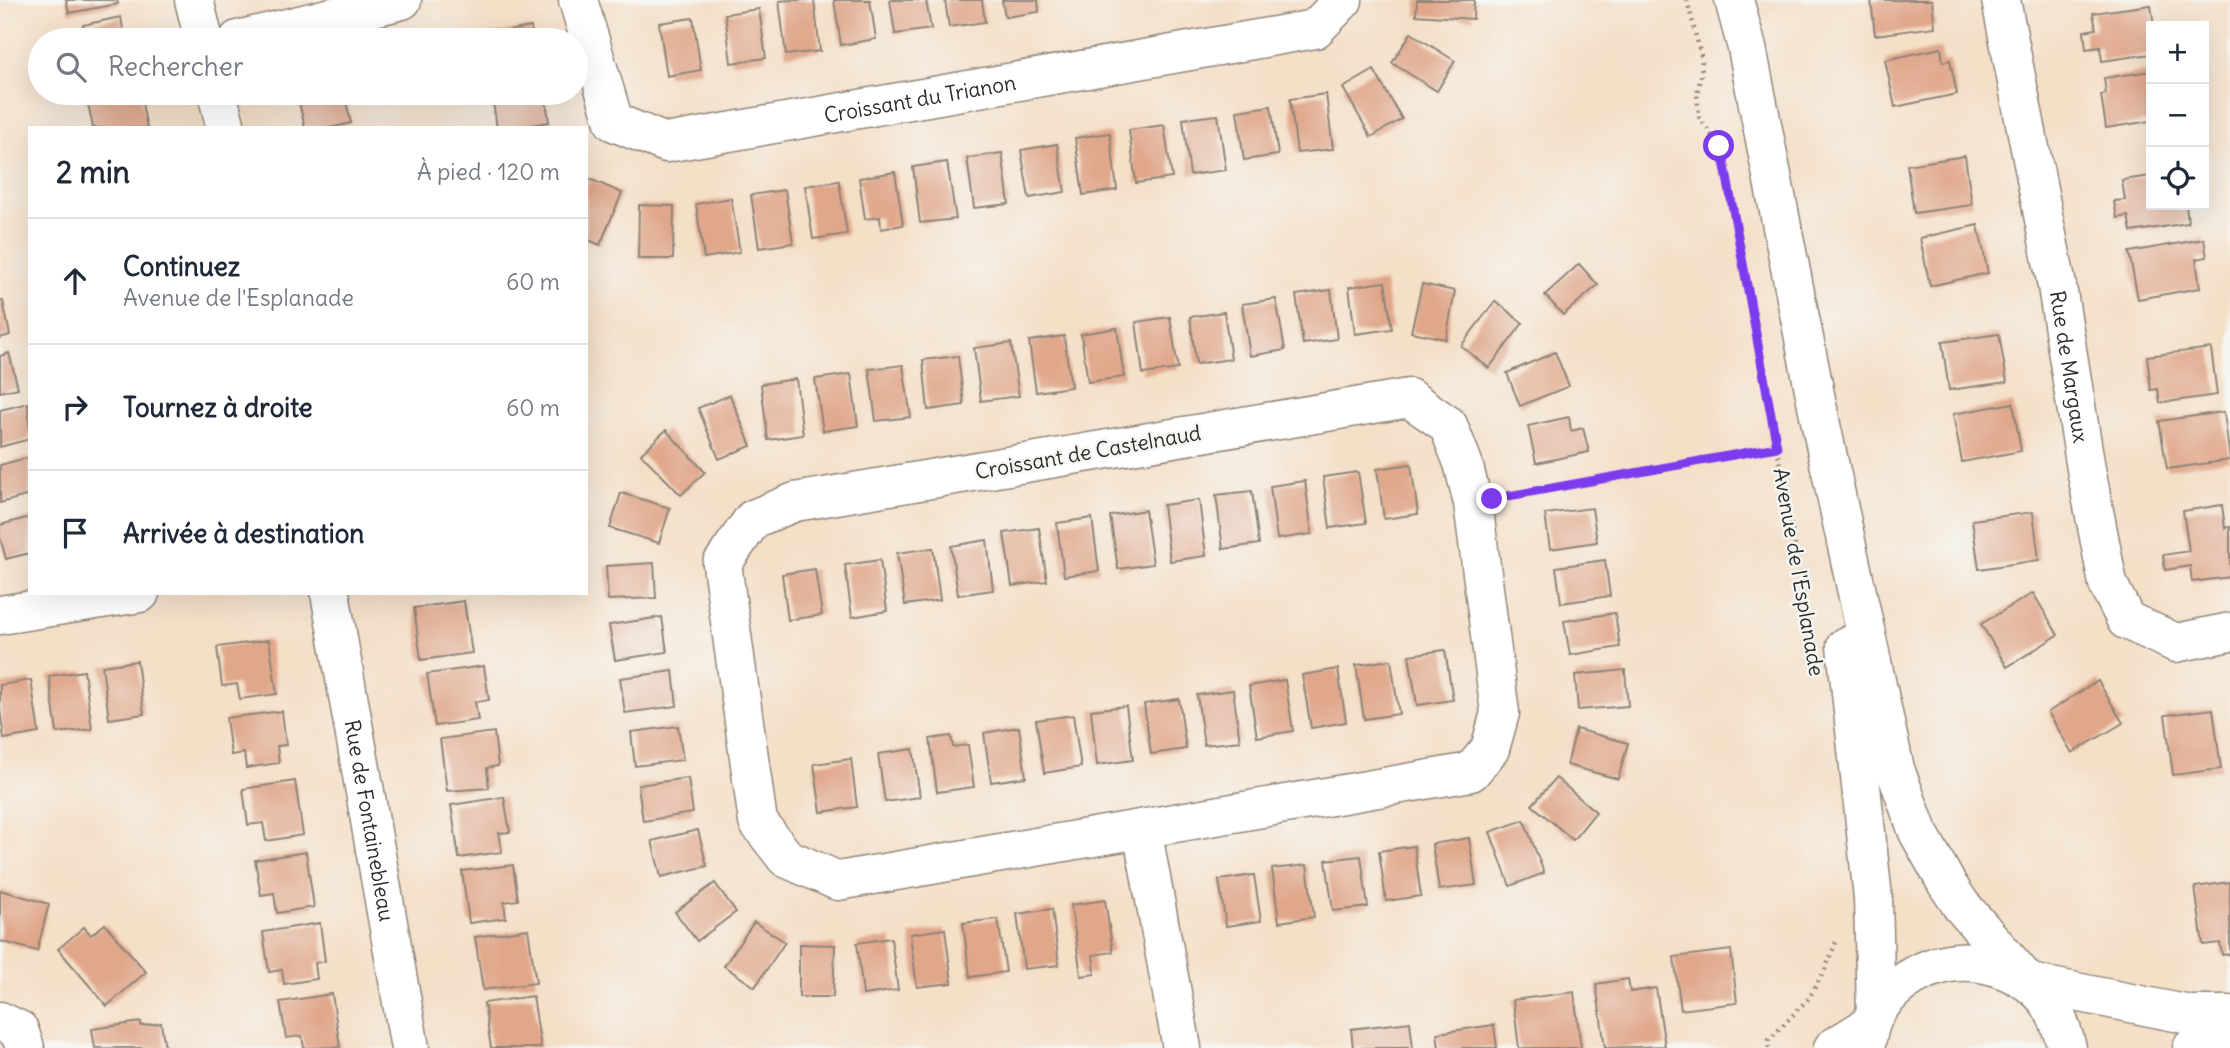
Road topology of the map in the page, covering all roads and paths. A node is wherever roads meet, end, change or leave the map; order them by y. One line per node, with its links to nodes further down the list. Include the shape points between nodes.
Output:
1 (194, 0): 8 (street)
2 (402, 0): 9 (street)
3 (578, 0): 10 (street, Croissant du Trianon)
4 (1343, 0): 11 (street, Croissant du Trianon, via 1315,29 666,143 614,122)
5 (1688, 0): 15 (path, Avenue de l'Esplanade, via 1702,60 1699,117 1724,161)
6 (1734, 0): 14 (street, Avenue de l'Esplanade, via 1748,48)
7 (2001, 0): 20 (street, Rue de Margaux, via 2057,286 2108,584 2126,620 2176,643)
8 (201, 28)
9 (287, 28)
10 (586, 28)
11 (588, 34)
12 (220, 105): 13 (street)
13 (225, 126)
14 (1821, 425): 24 (street, Avenue de l'Esplanade, via 1895,769 1913,819 1961,905); 27 (street, Avenue de l'Esplanade, via 1873,898)
15 (1777, 447): 16 (path); 21 (path, Avenue de l'Esplanade)
16 (1506, 497)
17 (128, 595): 19 (street)
18 (330, 595): 30 (street, Rue de Fontainebleau)
19 (0, 615)
20 (2230, 632)
21 (1812, 639)
22 (1142, 829): 22 (street, Croissant de Castelnaud, via 838,881 786,858 758,822 722,564 753,519 795,502 1409,398 1448,425 1473,503 1500,713 1490,749 1471,772); 31 (street)
23 (1837, 939): 32 (path, via 1808,998 1769,1040)
24 (2027, 980): 25 (street, via 2190,1015); 27 (street, via 1984,961 1942,962 1904,981); 34 (street, Avenue de l'Esplanade, via 2048,1002)
25 (2230, 1015)
26 (0, 1021): 29 (street, via 19,1030)
27 (1870, 1029): 33 (street)
28 (2230, 1035): 35 (street)
29 (25, 1048)
30 (410, 1048)
31 (1182, 1048)
32 (1769, 1048)
33 (1833, 1048)
34 (2067, 1048)
35 (2192, 1048)

